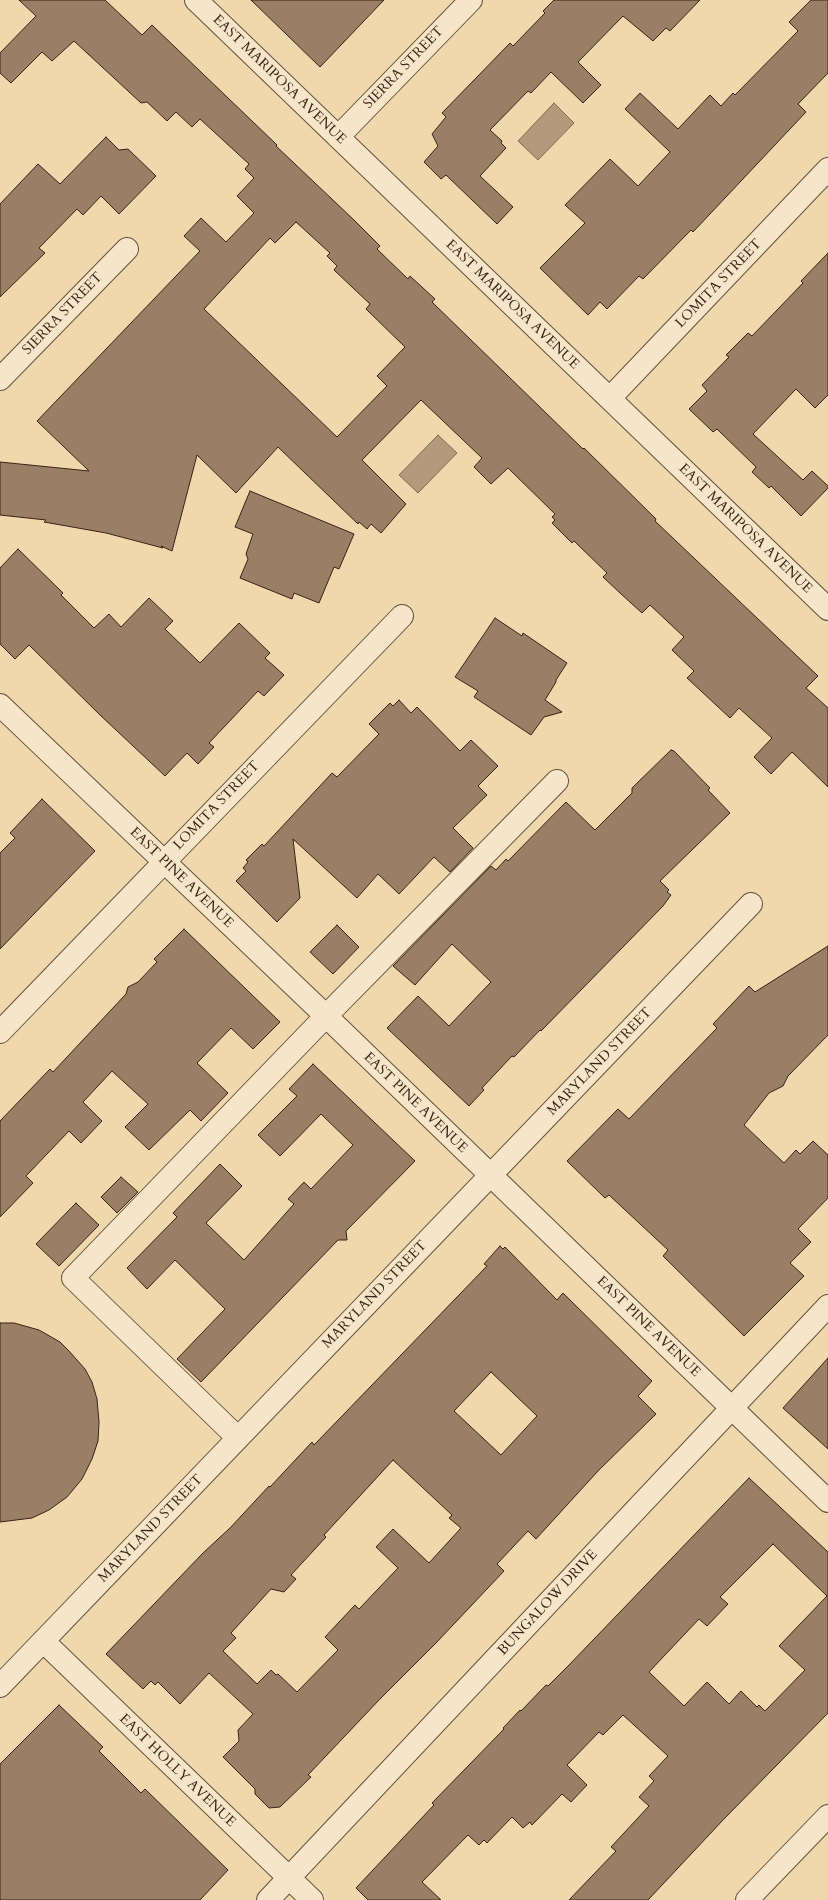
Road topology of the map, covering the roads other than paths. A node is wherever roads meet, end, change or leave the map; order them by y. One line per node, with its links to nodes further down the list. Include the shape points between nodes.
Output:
1 (196, 0): 3 (street, EAST MARIPOSA AVENUE)
2 (471, 0): 3 (street, SIERRA STREET)
3 (338, 137): 7 (street, EAST MARIPOSA AVENUE)
4 (828, 169): 7 (street, LOMITA STREET)
5 (127, 249): 6 (street, SIERRA STREET)
6 (0, 379)
7 (610, 398): 8 (street, EAST MARIPOSA AVENUE)
8 (828, 609)
9 (402, 616): 12 (street, LOMITA STREET)
10 (0, 705): 12 (street, EAST PINE AVENUE)
11 (557, 781): 14 (street)
12 (163, 862): 14 (street, EAST PINE AVENUE); 15 (street, LOMITA STREET)
13 (751, 904): 16 (street, MARYLAND STREET)
14 (326, 1016): 16 (street, EAST PINE AVENUE); 19 (street, via 73,1278)
15 (0, 1032)
16 (490, 1176): 18 (street, EAST PINE AVENUE); 19 (street, MARYLAND STREET)
17 (828, 1306): 18 (street, BUNGALOW DRIVE)
18 (732, 1408): 20 (street, EAST PINE AVENUE); 24 (street, BUNGALOW DRIVE)
19 (238, 1438): 21 (street, MARYLAND STREET)
20 (828, 1501)
21 (43, 1641): 22 (street, MARYLAND STREET); 24 (street, EAST HOLLY AVENUE)
22 (0, 1686)
23 (828, 1816): 27 (street)
24 (288, 1878): 25 (street, BUNGALOW DRIVE); 26 (street, EAST HOLLY AVENUE)
25 (268, 1900)
26 (312, 1900)
27 (747, 1900)

